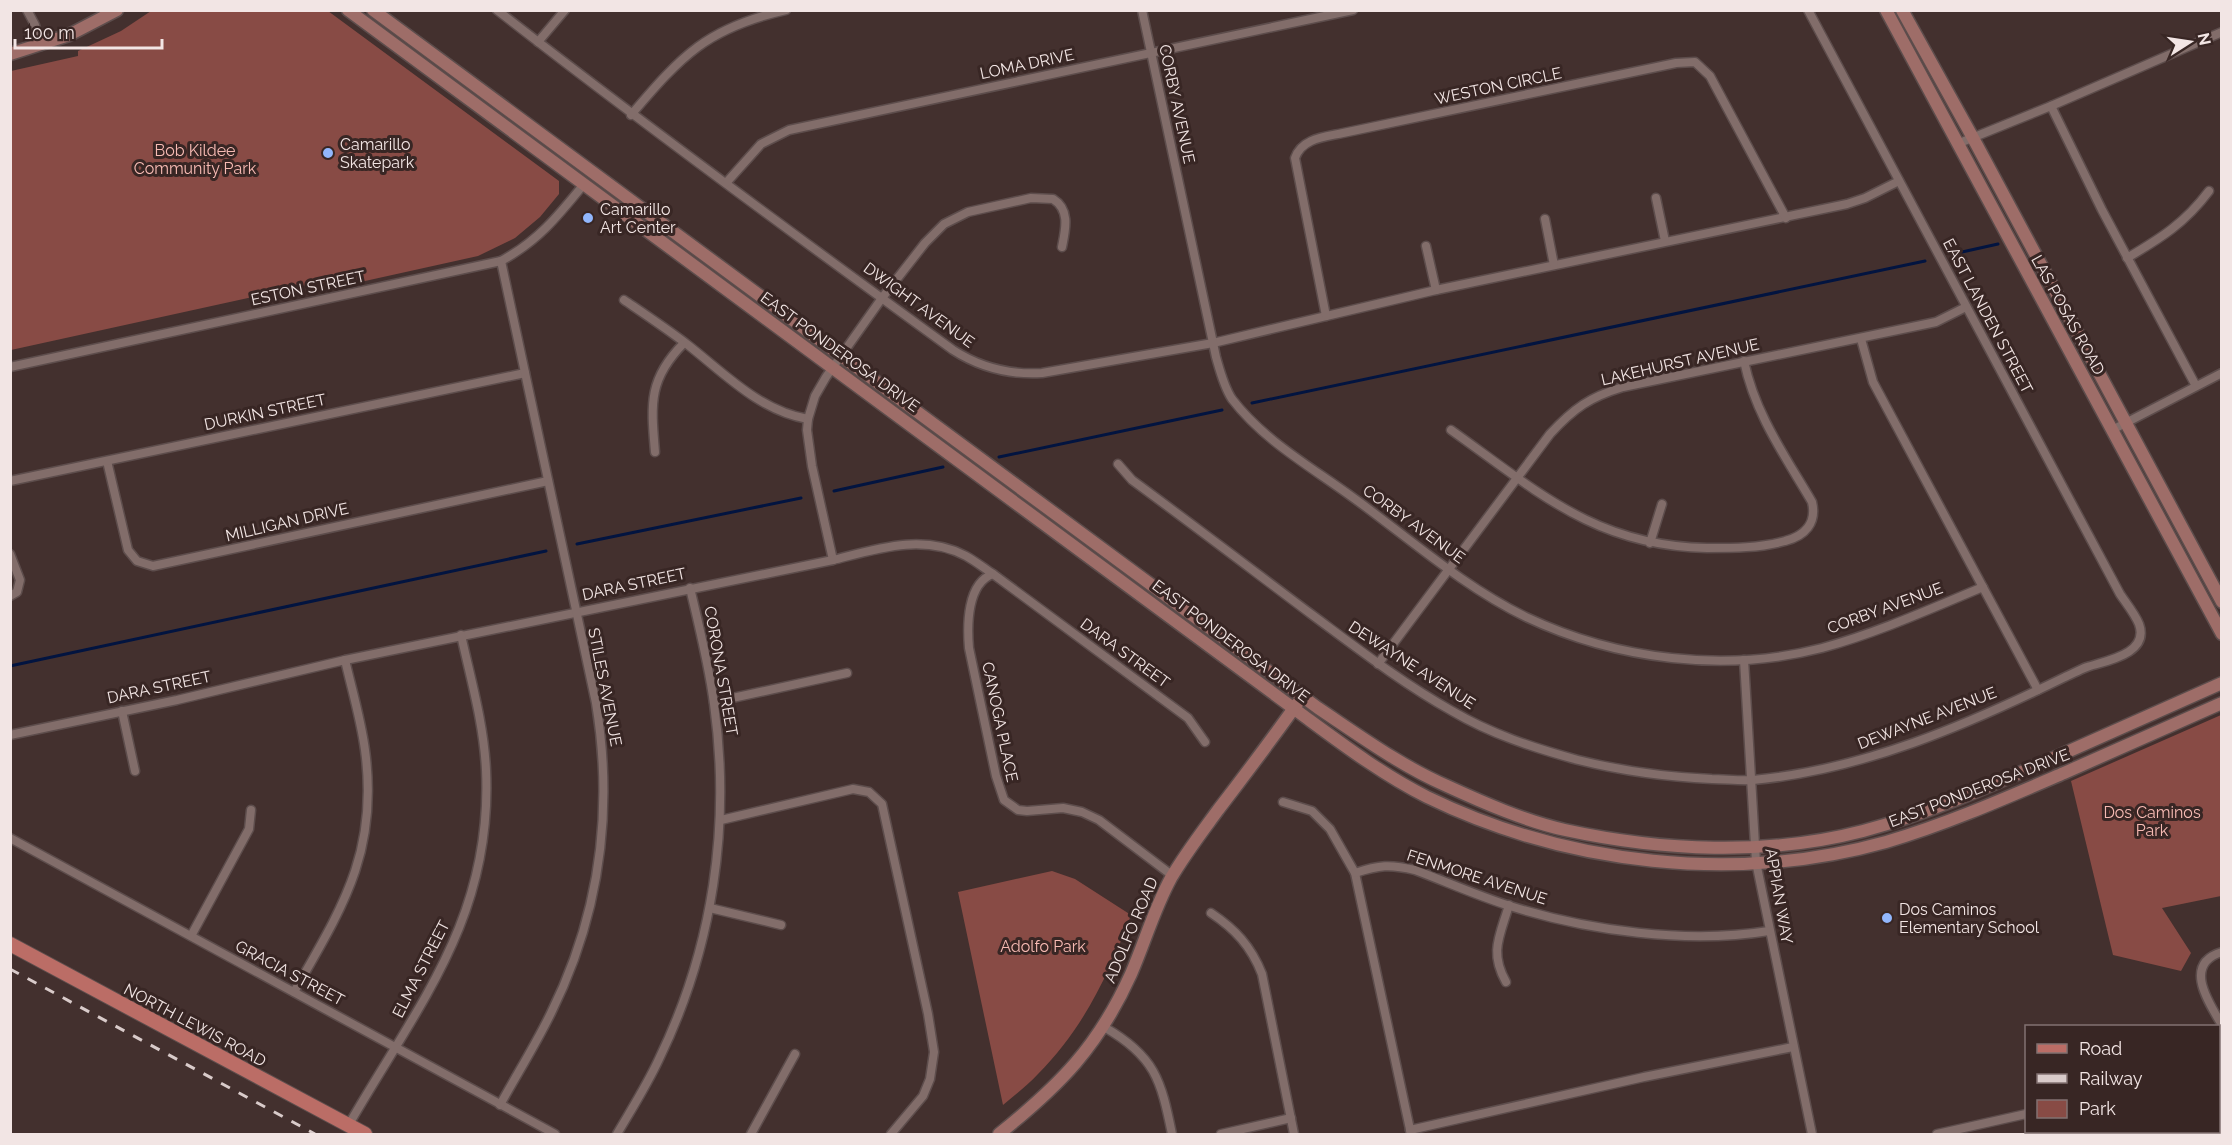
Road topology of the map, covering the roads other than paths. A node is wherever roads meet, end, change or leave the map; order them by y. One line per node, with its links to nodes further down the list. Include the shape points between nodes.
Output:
1 (27, 10): 16 (street)
2 (117, 10): 13 (main road)
3 (348, 10): 26 (main road, EAST PONDEROSA DRIVE)
4 (373, 10): 23 (main road, EAST PONDEROSA DRIVE)
5 (497, 10): 15 (street, DWIGHT AVENUE)
6 (565, 10): 15 (street)
7 (786, 10): 20 (street, via 747,20 704,41 659,82)
8 (1142, 10): 17 (street, CORBY AVENUE)
9 (1353, 10): 17 (street, LOMA DRIVE)
10 (1808, 10): 24 (street, EAST LANDEN STREET)
11 (1886, 10): 22 (main road, LAS POSAS ROAD)
12 (1904, 11): 21 (main road, LAS POSAS ROAD)
13 (99, 15): 16 (main road, via 69,35)
14 (2222, 32): 19 (street)
15 (538, 42): 20 (street, DWIGHT AVENUE)
16 (41, 46): 18 (main road)
17 (1151, 53): 25 (street, LOMA DRIVE, via 789,130 761,144); 44 (street, CORBY AVENUE)
18 (10, 54)
19 (2051, 106): 21 (street); 34 (street)
20 (632, 115): 25 (street, DWIGHT AVENUE)
21 (1973, 138): 22 (street); 53 (main road, LAS POSAS ROAD)
22 (1957, 144): 55 (main road, LAS POSAS ROAD)
23 (593, 172): 26 (main road); 45 (main road, EAST PONDEROSA DRIVE)
24 (1899, 181): 29 (street, DWIGHT AVENUE, via 1856,201); 40 (street, EAST LANDEN STREET)
25 (726, 183): 38 (street, DWIGHT AVENUE)
26 (584, 184): 35 (street, ESTON STREET, via 536,239); 48 (main road, EAST PONDEROSA DRIVE)
27 (2209, 191): 34 (street, via 2171,231)
28 (1656, 198): 31 (street)
29 (1786, 218): 31 (street, DWIGHT AVENUE); 41 (street, WESTON CIRCLE, via 1710,76 1695,62 1343,133 1305,144 1295,158)
30 (1545, 219): 36 (street)
31 (1665, 241): 36 (street, DWIGHT AVENUE)
32 (1426, 246): 37 (street)
33 (1062, 247): 38 (street, via 1065,218 1061,206 1053,199 1031,198 968,212 937,230)
34 (2127, 258): 51 (street)
35 (501, 261): 47 (street, ESTON STREET); 49 (street, STILES AVENUE)
36 (1554, 265): 37 (street, DWIGHT AVENUE)
37 (1436, 290): 41 (street, DWIGHT AVENUE)
38 (882, 298): 44 (street, DWIGHT AVENUE, via 968,359 984,367 1015,373 1042,373); 45 (street)
39 (624, 300): 43 (street)
40 (1966, 307): 42 (street, LAKEHURST AVENUE, via 1936,322); 75 (street, EAST LANDEN STREET, via 2139,624)
41 (1326, 316): 44 (street, DWIGHT AVENUE)
42 (1861, 339): 46 (street, LAKEHURST AVENUE); 68 (street, via 1873,382)
43 (684, 343): 52 (street, via 758,400); 56 (street, via 670,357 657,384 652,412)
44 (1213, 343): 66 (street, CORBY AVENUE, via 1231,398 1260,428)
45 (841, 355): 48 (street); 82 (main road, EAST PONDEROSA DRIVE)
46 (1744, 361): 59 (street, LAKEHURST AVENUE, via 1623,387 1589,399 1565,418); 63 (street, via 1757,406 1812,502 1809,526 1789,540 1745,547 1696,548)
47 (10, 367)
48 (832, 367): 52 (street, via 815,396); 85 (main road, EAST PONDEROSA DRIVE)
49 (525, 372): 57 (street, DURKIN STREET); 61 (street, STILES AVENUE)
50 (2222, 373): 51 (street)
51 (2196, 386): 53 (street)
52 (808, 419): 65 (street, via 812,466)
53 (2126, 423): 55 (street); 71 (main road, LAS POSAS ROAD)
54 (1451, 430): 59 (street)
55 (2112, 430): 73 (main road, LAS POSAS ROAD)
56 (655, 452)
57 (108, 460): 60 (street, DURKIN STREET); 61 (street, MILLIGAN DRIVE, via 128,550 137,561 153,566)
58 (1118, 464): 78 (street, DEWAYNE AVENUE, via 1132,480)
59 (1517, 477): 63 (street, via 1578,518); 66 (street, LAKEHURST AVENUE)
60 (10, 481)
61 (548, 481): 72 (street, STILES AVENUE)
62 (1662, 504): 63 (street)
63 (1650, 543)
64 (10, 554): 70 (street, via 20,580)
65 (833, 560): 67 (street, DARA STREET, via 914,544 951,549); 69 (street, DARA STREET)
66 (1450, 569): 77 (street, CORBY AVENUE, via 1526,616 1589,641 1689,660); 78 (street, LAKEHURST AVENUE)
67 (993, 573): 88 (street, DARA STREET, via 1188,718); 98 (street, CANOGA PLACE, via 982,581 973,599 968,632 1004,800 1018,810 1063,808 1100,820)
68 (1983, 587): 77 (street, CORBY AVENUE, via 1858,637 1794,654); 81 (street)
69 (690, 588): 72 (street, DARA STREET); 83 (street, CORONA STREET)
70 (14, 594)
71 (2222, 602)
72 (575, 611): 74 (street, DARA STREET); 114 (street, STILES AVENUE, via 602,738 605,806 598,869 567,977)
73 (2222, 634)
74 (461, 635): 76 (street, DARA STREET); 111 (street, ELMA STREET, via 484,748 484,837 474,887 459,932)
75 (2140, 636): 81 (street, DEWAYNE AVENUE, via 2123,655)
76 (345, 660): 86 (street, DARA STREET); 108 (street, via 365,749 364,841 347,894)
77 (1744, 660): 90 (street, APPIAN WAY)
78 (1378, 664): 90 (street, DEWAYNE AVENUE, via 1468,720 1537,748 1631,772)
79 (846, 673): 83 (street)
80 (2222, 683): 95 (main road, EAST PONDEROSA DRIVE, via 1911,817 1837,837)
81 (2038, 690): 90 (street, DEWAYNE AVENUE, via 1877,755 1817,770)
82 (1302, 697): 85 (main road, ADOLFO ROAD); 95 (main road, EAST PONDEROSA DRIVE, via 1421,774 1532,820 1564,830 1640,843)
83 (714, 702): 93 (street, CORONA STREET)
84 (2222, 704): 96 (main road, EAST PONDEROSA DRIVE, via 2005,799 1920,831 1861,848)
85 (1294, 708): 96 (main road, EAST PONDEROSA DRIVE, via 1359,756 1425,796 1513,831 1586,851 1652,861); 98 (main road, ADOLFO ROAD)
86 (122, 711): 87 (street, DARA STREET); 89 (street)
87 (10, 735)
88 (1205, 742)
89 (135, 771)
90 (1751, 780): 95 (street, APPIAN WAY)
91 (1283, 802): 97 (street, via 1312,811 1343,849)
92 (251, 810): 104 (street, via 249,829)
93 (720, 820): 100 (street, CORONA STREET); 123 (street, via 854,789 876,796 885,812 934,1043 927,1088)
94 (10, 838): 104 (street, GRACIA STREET)
95 (1755, 848): 96 (street, APPIAN WAY)
96 (1756, 862): 103 (street, APPIAN WAY)
97 (1355, 873): 99 (street, FENMORE AVENUE, via 1384,865 1401,867); 118 (street)
98 (1173, 876): 110 (main road, ADOLFO ROAD)
99 (1509, 905): 103 (street, FENMORE AVENUE, via 1653,933 1719,936); 107 (street, via 1496,954 1498,969)
100 (710, 908): 102 (street); 121 (street, CORONA STREET, via 681,1009 660,1058)
101 (1211, 913): 116 (street, via 1238,934 1257,963)
102 (781, 925)
103 (1769, 931): 112 (street, APPIAN WAY)
104 (191, 936): 108 (street, GRACIA STREET)
105 (10, 944): 117 (main road, NORTH LEWIS ROAD)
106 (2222, 952): 109 (street, via 2209,958 2200,978)
107 (1506, 982)
108 (294, 992): 111 (street, GRACIA STREET)
109 (2222, 1025)
110 (1104, 1027): 124 (main road, ADOLFO ROAD, via 1063,1079); 125 (street, via 1134,1046 1152,1069 1164,1097)
111 (397, 1047): 114 (street, GRACIA STREET); 117 (street, ELMA STREET)
112 (1793, 1047): 118 (street, via 1644,1077); 128 (street, APPIAN WAY)
113 (795, 1054): 122 (street)
114 (500, 1104): 120 (street, GRACIA STREET)
115 (2025, 1114): 129 (street)
116 (1291, 1119): 126 (street); 127 (street)
117 (348, 1126): 119 (main road, NORTH LEWIS ROAD)
118 (1411, 1132)
119 (365, 1134)
120 (555, 1134)
121 (617, 1134)
122 (751, 1134)
123 (891, 1134)
124 (999, 1134)
125 (1172, 1134)
126 (1221, 1134)
127 (1294, 1134)
128 (1812, 1134)
129 (1937, 1134)

